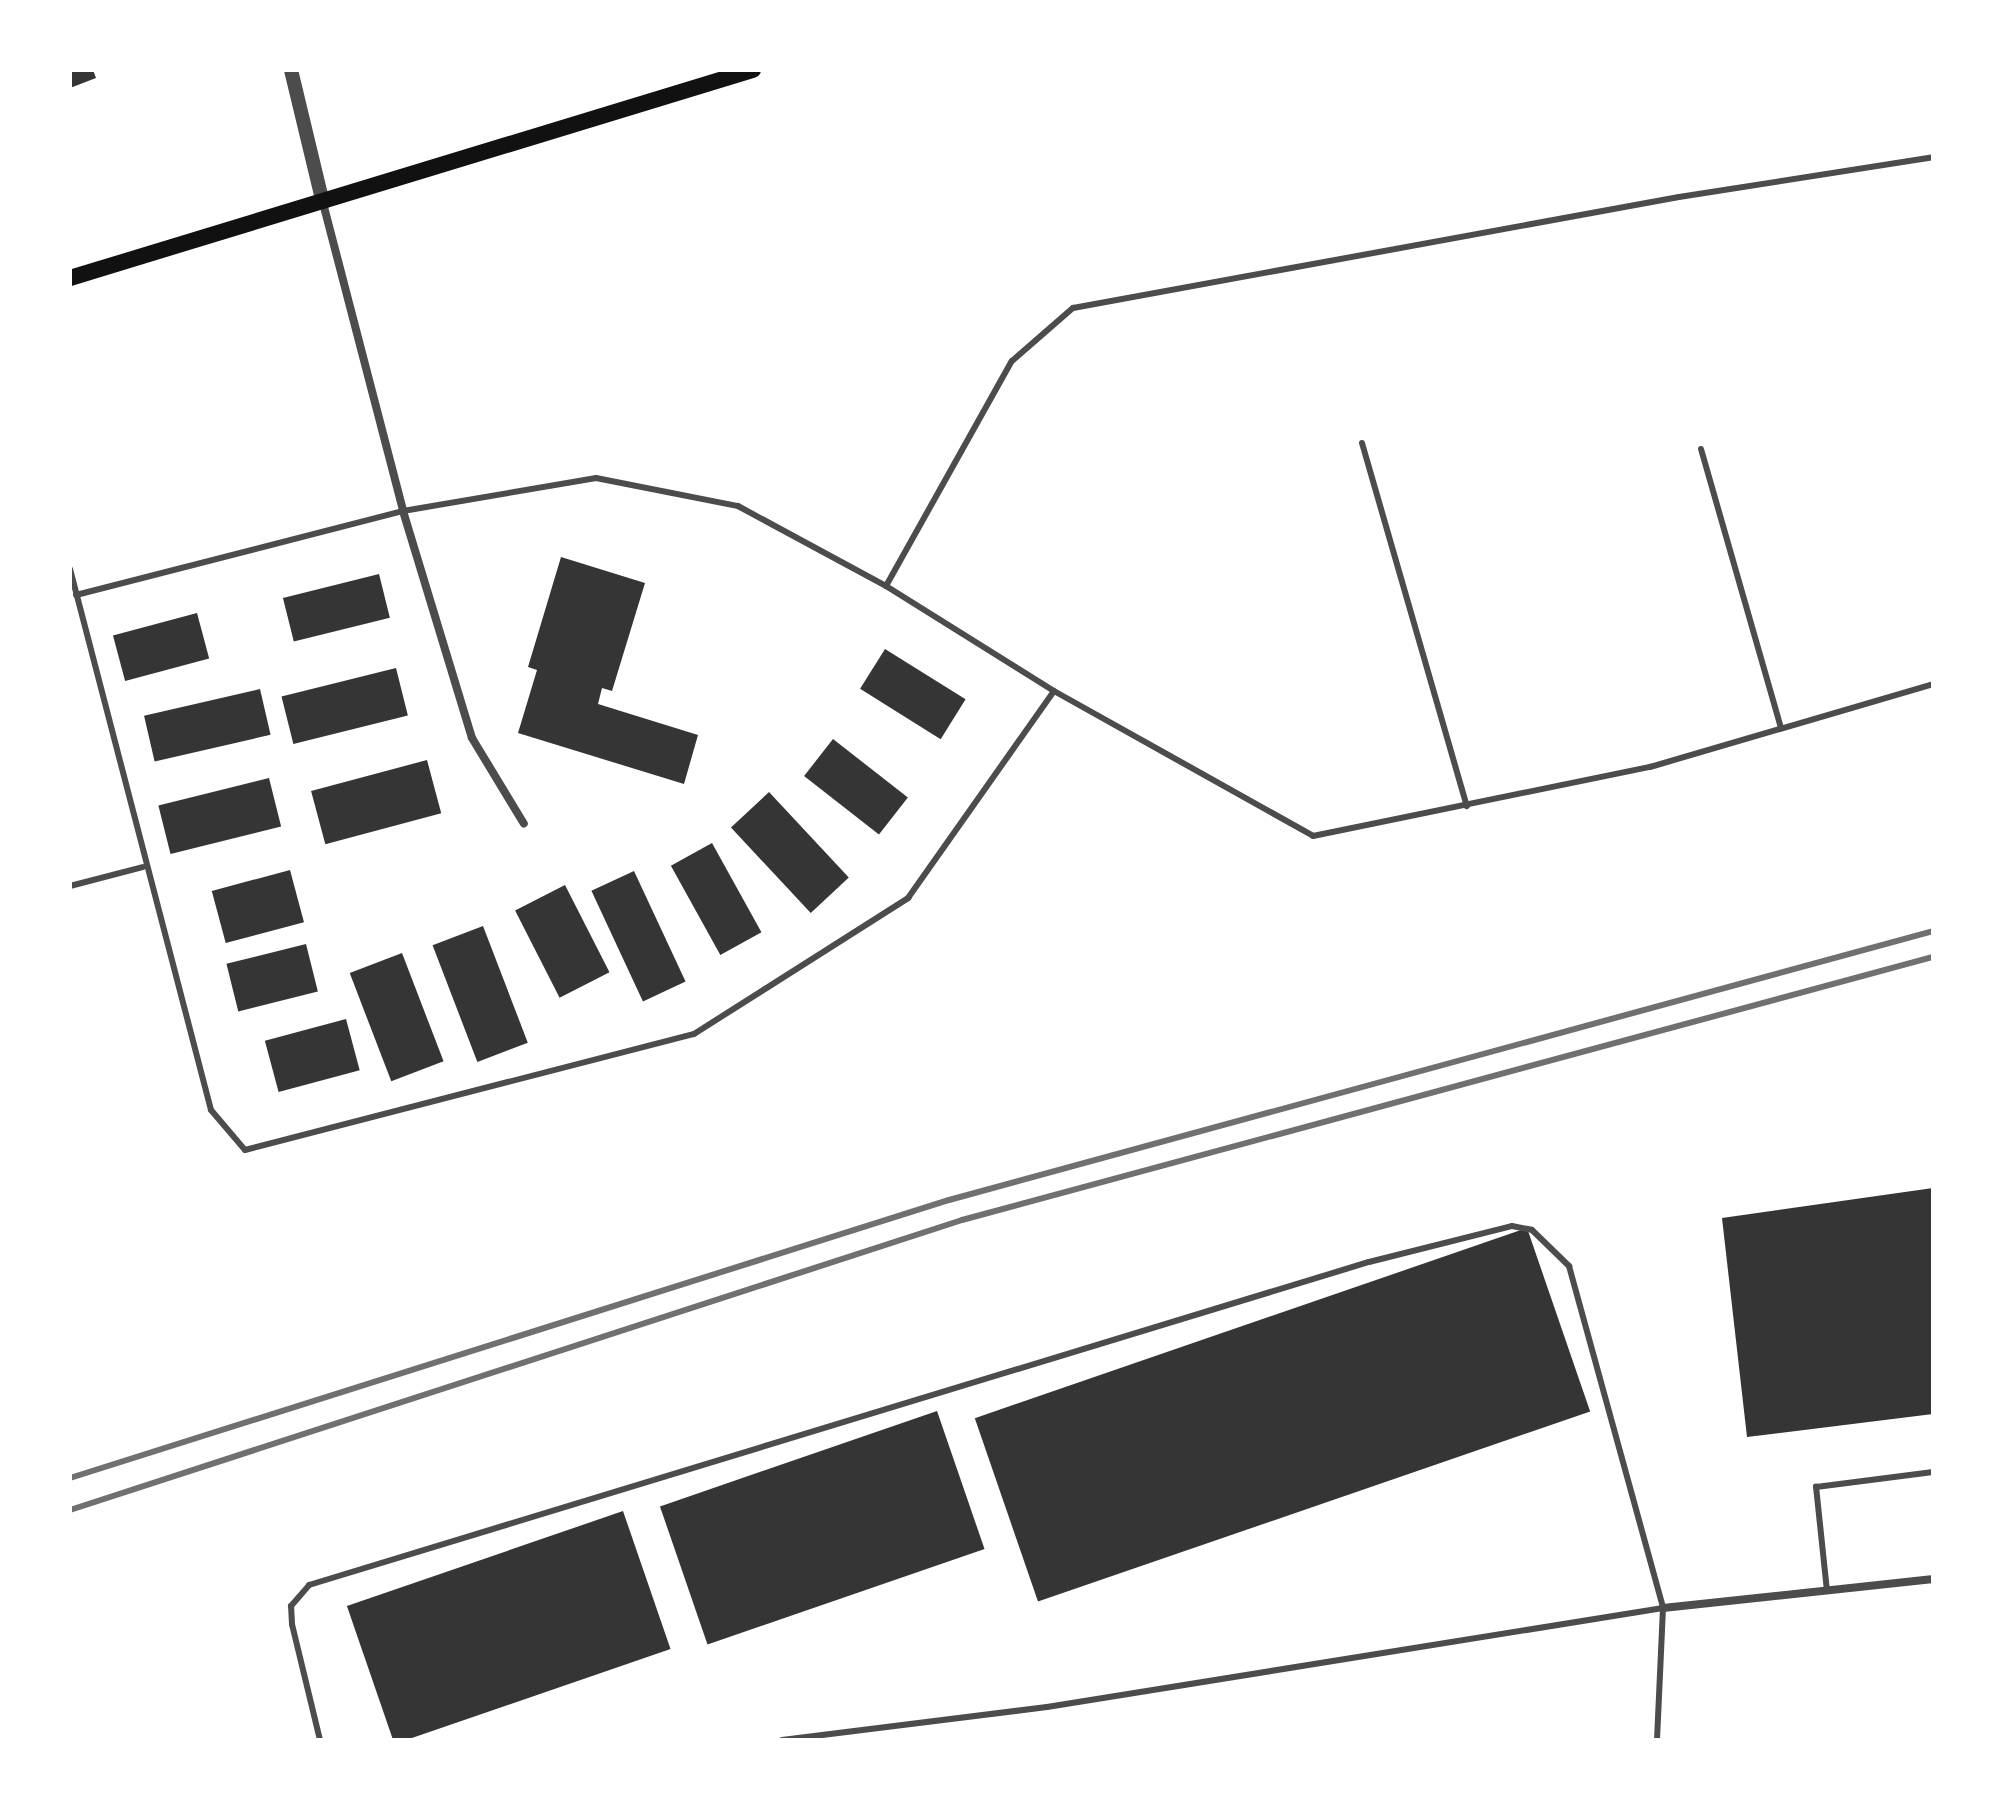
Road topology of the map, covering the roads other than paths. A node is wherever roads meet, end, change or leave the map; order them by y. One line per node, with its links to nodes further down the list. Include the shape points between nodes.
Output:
1 (291, 70): 4 (street)
2 (753, 70): 4 (main road)
3 (1933, 157): 10 (lane, via 1679,197 1073,308 1012,361)
4 (323, 203): 5 (main road); 8 (street)
5 (70, 278)
6 (1362, 443): 15 (lane)
7 (1701, 449): 14 (lane)
8 (403, 511): 10 (lane, via 596,478 738,506); 11 (lane); 16 (street, via 472,738)
9 (70, 569): 11 (lane)
10 (886, 586): 13 (lane)
11 (76, 595): 17 (lane)
12 (1933, 684): 14 (lane)
13 (1054, 691): 15 (lane, via 1313,836); 17 (lane, via 908,898 694,1034 245,1150 211,1110)
14 (1781, 728): 15 (lane, via 1650,767)
15 (1467, 806)
16 (524, 824)
17 (143, 867): 18 (lane)
18 (70, 886)
19 (1933, 1472): 21 (lane, via 1816,1487)
20 (1933, 1579): 21 (street)
21 (1827, 1591): 22 (street)
22 (1663, 1608): 23 (lane, via 1569,1266 1532,1230 1512,1226 1369,1262 309,1585 291,1606 292,1624); 24 (lane, via 1047,1707); 25 (lane)
23 (320, 1740)
24 (782, 1740)
25 (1657, 1740)

